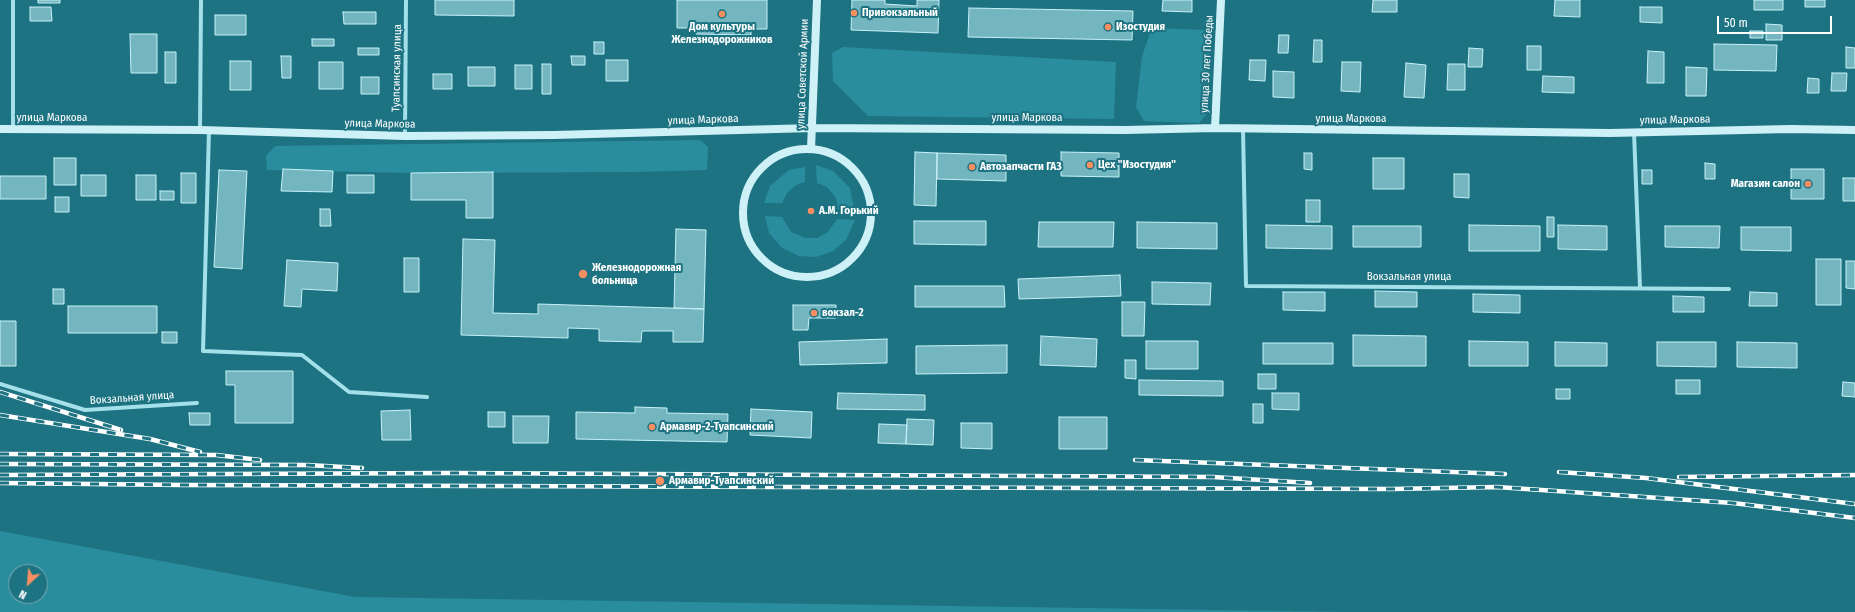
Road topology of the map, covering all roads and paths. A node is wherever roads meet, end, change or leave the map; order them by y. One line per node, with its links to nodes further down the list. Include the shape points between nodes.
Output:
1 (13, 0): 9 (street)
2 (201, 0): 11 (street)
3 (406, 0): 15 (street, Туапсинская улица)
4 (817, 0): 6 (main road, улица Советской Армии)
5 (1221, 0): 7 (main road, улица 30 лет Победы)
6 (813, 128): 7 (main road, улица Маркова); 15 (main road, улица Маркова); 16 (main road, улица Советской Армии)
7 (1215, 128): 10 (main road, улица Маркова)
8 (0, 129): 9 (main road, улица Маркова)
9 (12, 129): 11 (main road, улица Маркова)
10 (1243, 129): 14 (main road, улица Маркова); 17 (street, Вокзальная улица, via 1246,286)
11 (200, 130): 12 (main road, улица Маркова)
12 (209, 130): 15 (main road, улица Маркова); 20 (street, via 203,351 302,355 349,392)
13 (1855, 130): 14 (main road, улица Маркова)
14 (1634, 132): 17 (street)
15 (405, 136)
16 (811, 149): 16 (main road, via 794,150 764,165 750,183 743,210 745,230 754,248 767,263 785,273 804,277 824,274 843,266 857,252 867,235 871,215 868,196 852,168 830,153)
17 (1640, 287): 18 (street, Вокзальная улица)
18 (1729, 289)
19 (0, 384): 21 (street, Вокзальная улица, via 86,410)
20 (428, 397)
21 (197, 403)

